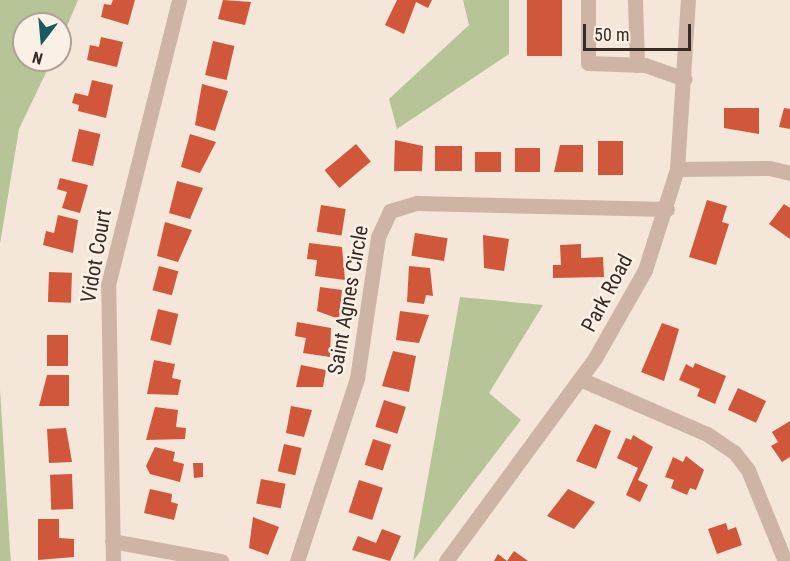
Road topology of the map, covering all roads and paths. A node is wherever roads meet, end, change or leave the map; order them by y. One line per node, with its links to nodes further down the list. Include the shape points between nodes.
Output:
1 (179, 0): 11 (street, Vidot Court, via 108,285)
2 (588, 0): 5 (street, via 588,63)
3 (635, 0): 5 (street)
4 (688, 0): 6 (street, Park Road)
5 (637, 65): 6 (street)
6 (685, 79): 7 (street, Park Road)
7 (677, 169): 8 (street, via 770,168); 9 (street, Park Road)
8 (790, 173)
9 (667, 209): 10 (street, Park Road, via 628,306); 14 (street, Saint Agnes Circle, via 417,202 390,211 378,237 357,378)
10 (580, 379): 15 (street, Park Road); 16 (street, via 707,434 734,453 748,470)
11 (112, 541): 12 (street, Vidot Court); 13 (street)
12 (113, 561)
13 (221, 561)
14 (297, 561)
15 (446, 561)
16 (785, 561)

